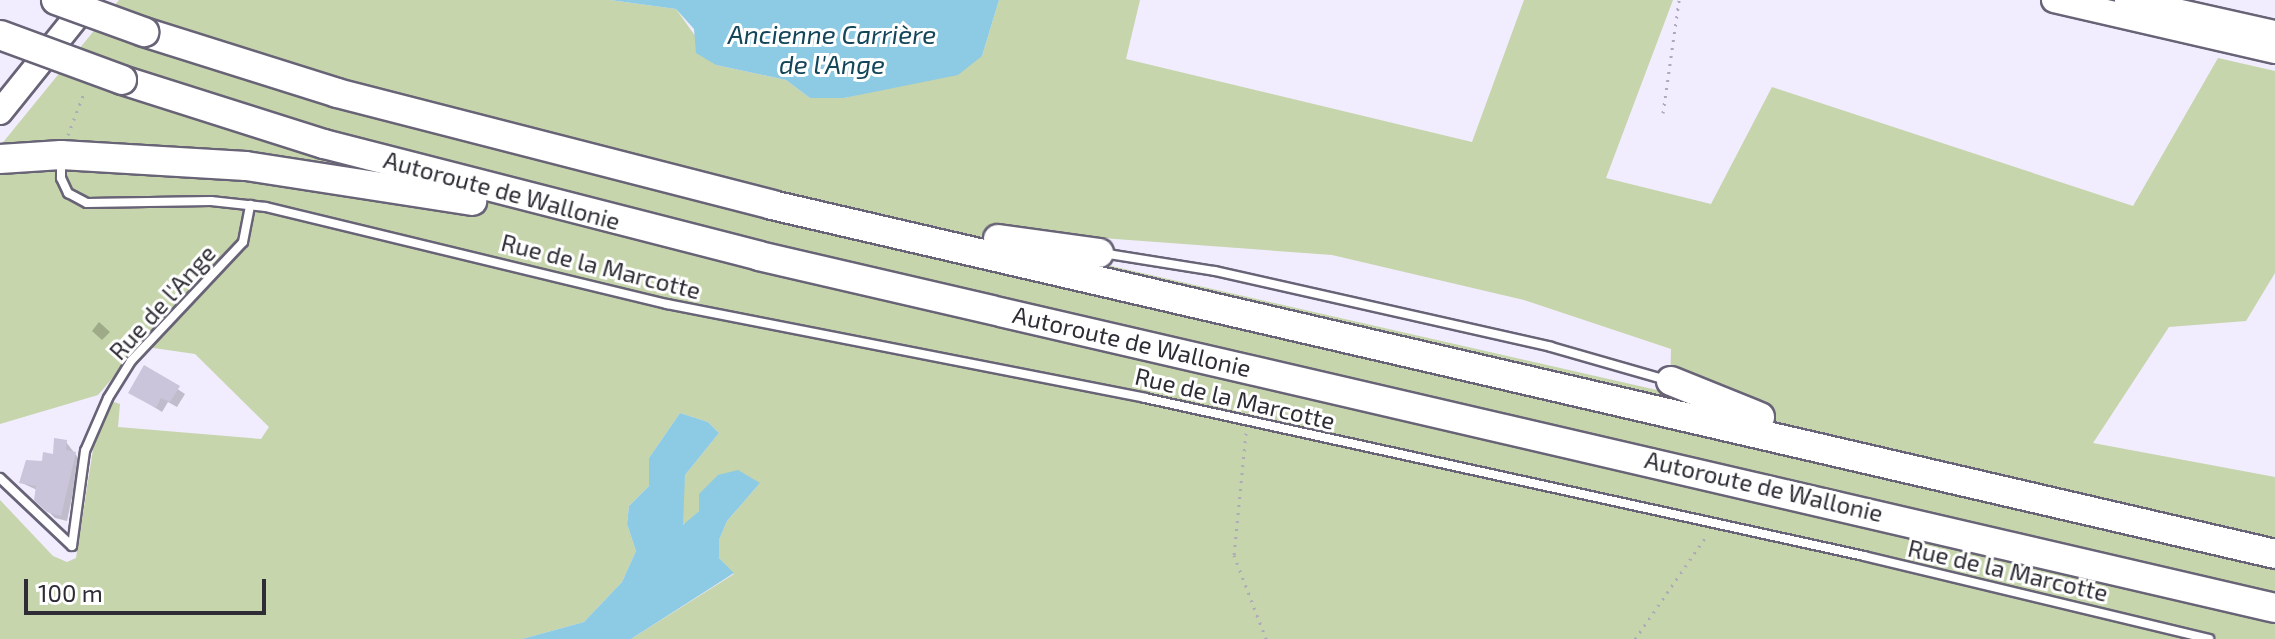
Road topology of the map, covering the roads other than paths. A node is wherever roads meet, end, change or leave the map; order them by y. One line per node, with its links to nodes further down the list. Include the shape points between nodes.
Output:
1 (56, 0): 13 (highway, bridge, via 337,93)
2 (90, 0): 8 (main road)
3 (2054, 0): 7 (main road)
4 (2127, 0): 5 (main road)
5 (2275, 33)
6 (0, 35): 11 (highway, Autoroute de Wallonie, bridge, via 324,144)
7 (2275, 51)
8 (0, 112)
9 (61, 155): 10 (highway); 11 (highway, via 246,166 484,203); 12 (lane, via 61,178 68,193 87,203)
10 (0, 159)
11 (524, 198): 19 (highway, Autoroute de Wallonie)
12 (250, 205): 17 (lane, Rue de l'Ange, via 243,242 131,361 108,398 85,451 72,546); 20 (lane, Rue de la Marcotte, via 365,228 667,304 1248,422)
13 (882, 229): 14 (highway); 16 (highway)
14 (1099, 253): 15 (lane, via 1246,278 1551,347)
15 (1671, 381): 16 (highway)
16 (1885, 460): 18 (highway)
17 (0, 478)
18 (2275, 554)
19 (2275, 608)
20 (2209, 639)

